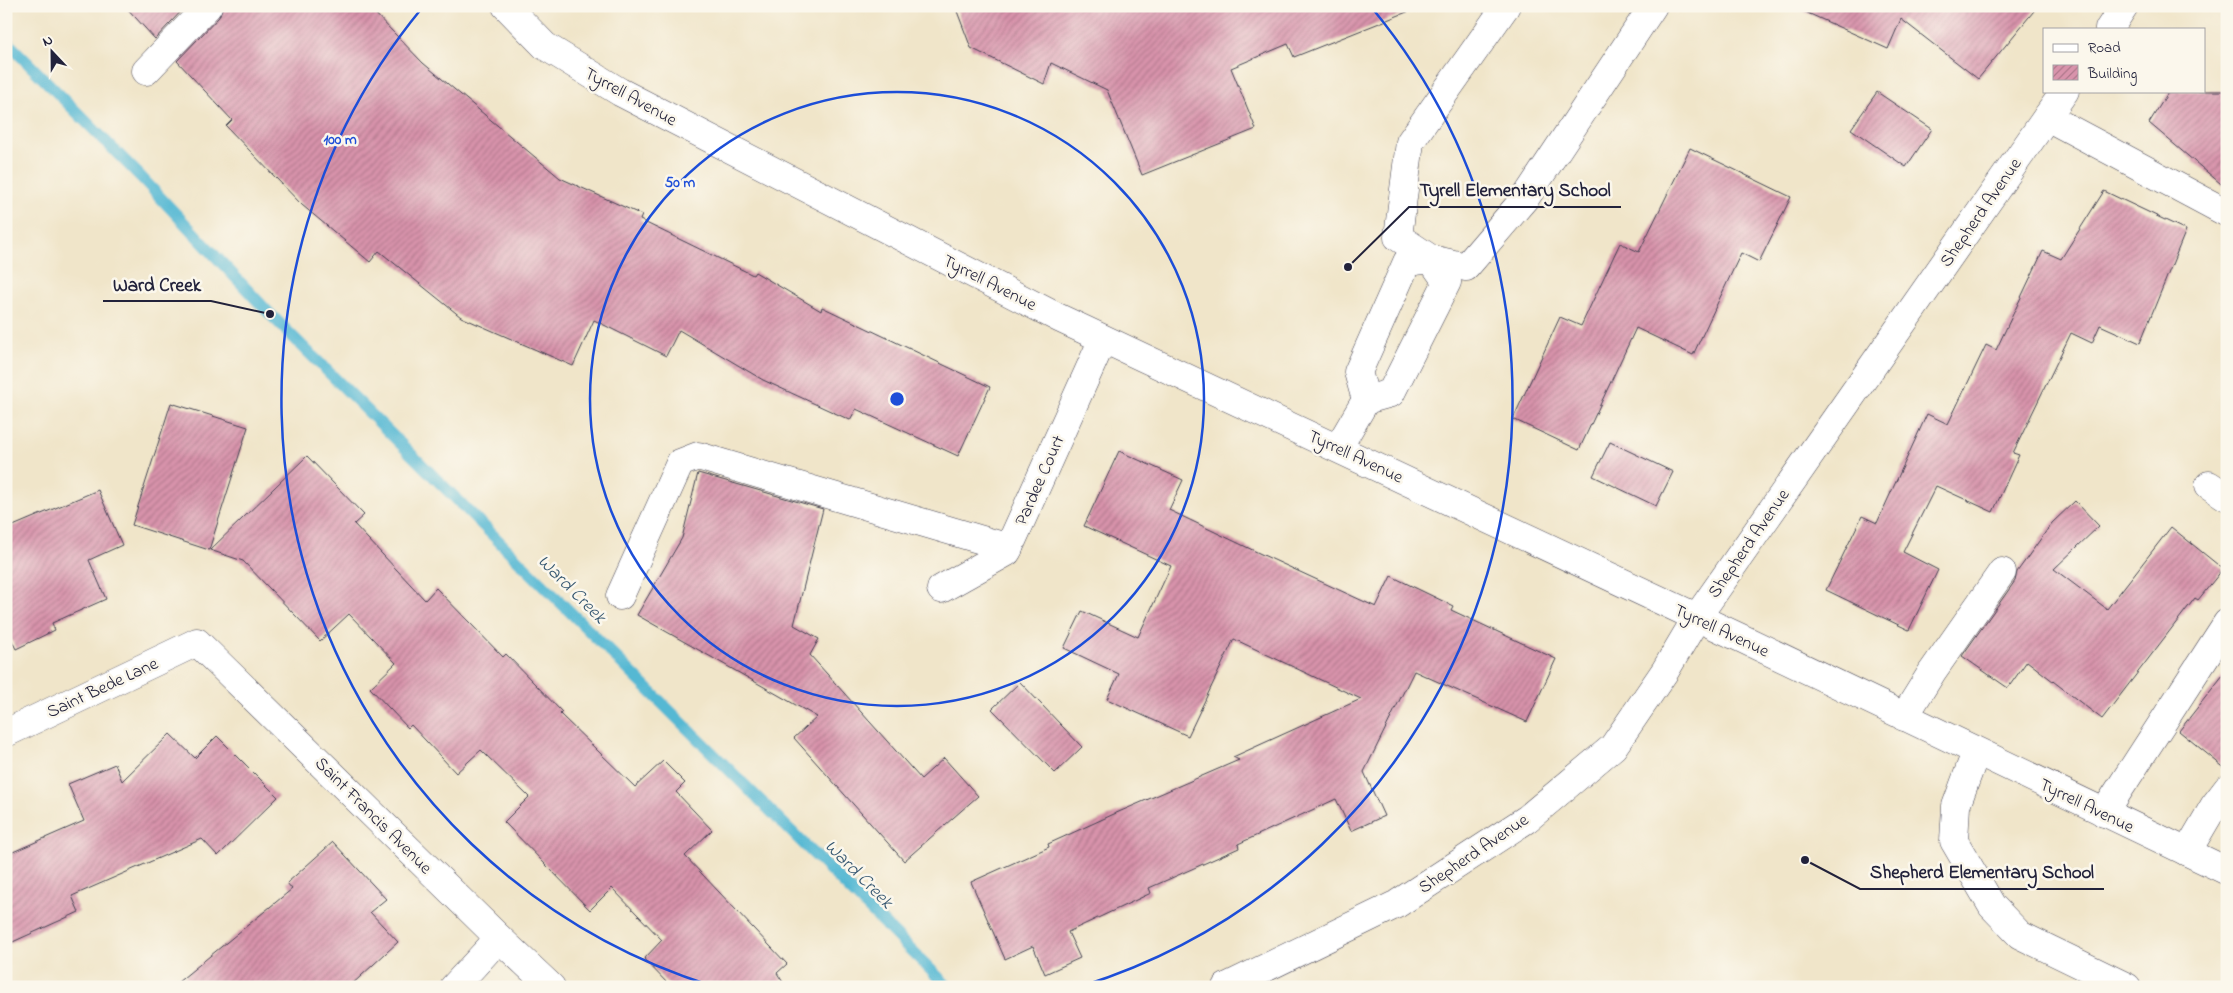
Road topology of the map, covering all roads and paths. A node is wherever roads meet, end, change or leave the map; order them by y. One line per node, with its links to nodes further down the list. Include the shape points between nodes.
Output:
1 (208, 6): 7 (street)
2 (506, 6): 12 (street, Tyrrell Avenue, via 545,46 620,92)
3 (1506, 6): 11 (street, via 1410,142 1398,237)
4 (1653, 6): 11 (street, via 1526,197 1466,267)
5 (2124, 6): 6 (street)
6 (2110, 28)
7 (146, 71)
8 (2064, 92): 9 (street, Shepherd Avenue)
9 (2047, 117): 10 (street); 19 (street, Shepherd Avenue)
10 (2227, 213)
11 (1431, 259): 13 (street, via 1407,262 1358,372); 13 (street, via 1447,282 1391,393)
12 (1103, 339): 14 (street, Tyrrell Avenue); 15 (street, Pardee Court)
13 (1366, 400): 14 (street)
14 (1338, 448): 19 (street, Tyrrell Avenue)
15 (1009, 548): 17 (street, Pardee Court); 18 (street, via 698,456 680,464)
16 (2002, 572): 22 (street)
17 (941, 589)
18 (620, 596)
19 (1696, 617): 22 (street, Tyrrell Avenue); 32 (street, Shepherd Avenue, via 1665,671 1613,746 1527,819 1397,904)
20 (2227, 623): 26 (street)
21 (197, 642): 23 (street, Saint Bede Lane); 29 (street, Saint Francis Avenue)
22 (1904, 717): 24 (street, Tyrrell Avenue)
23 (6, 733)
24 (1976, 752): 26 (street, Tyrrell Avenue); 33 (street, via 1956,806 1954,841 1992,906 2020,935)
25 (2227, 789): 27 (street)
26 (2104, 813): 27 (street, Tyrrell Avenue)
27 (2187, 852): 28 (street, Tyrrell Avenue)
28 (2227, 871)
29 (499, 938): 30 (street); 31 (street, Saint Francis Avenue)
30 (454, 987)
31 (551, 987)
32 (1226, 987)
33 (2127, 987)

